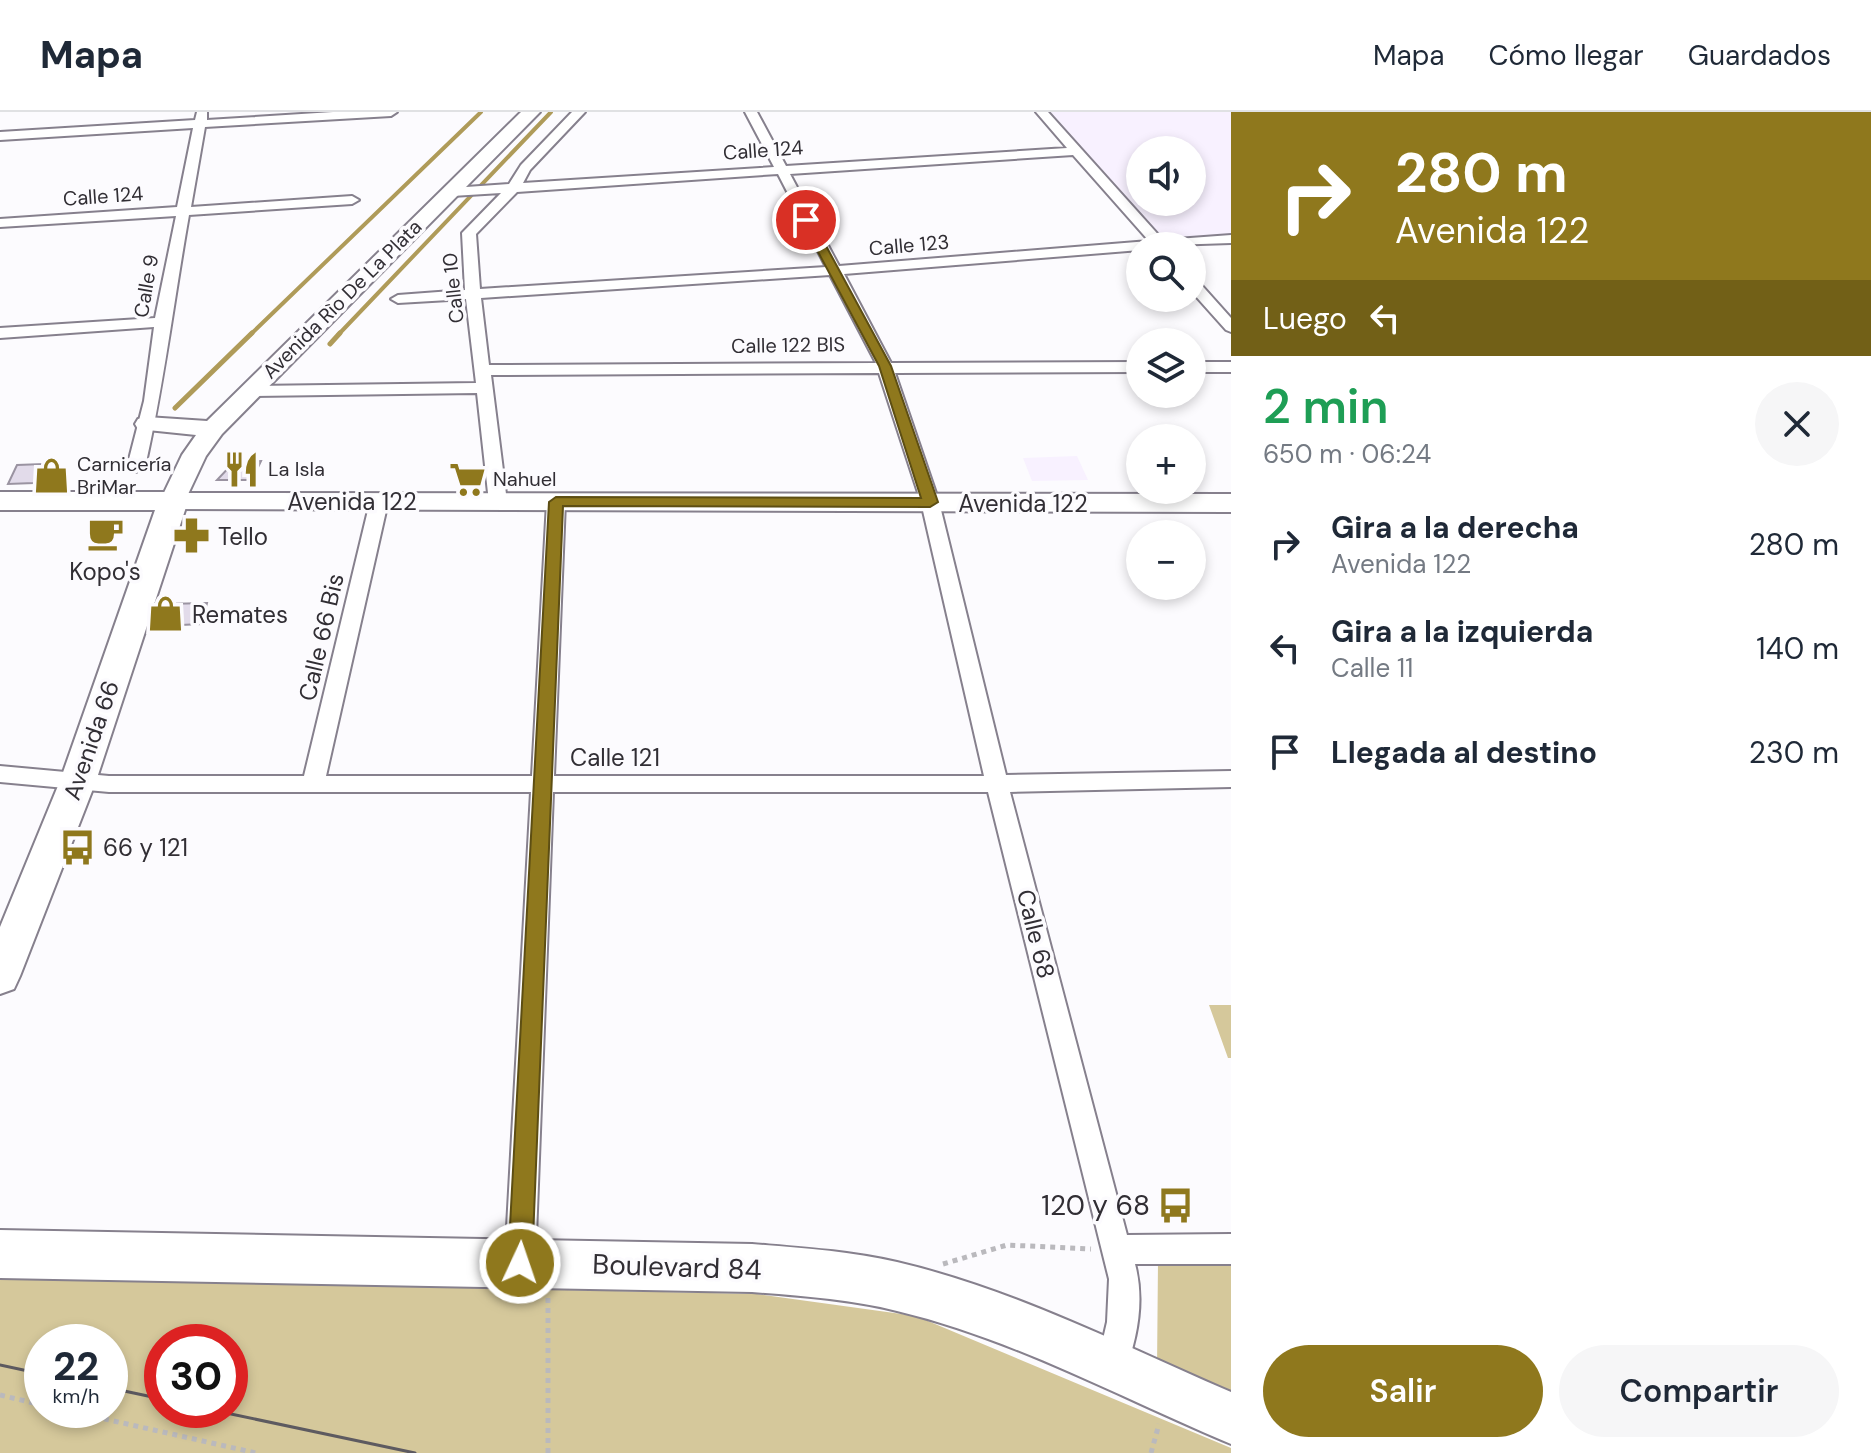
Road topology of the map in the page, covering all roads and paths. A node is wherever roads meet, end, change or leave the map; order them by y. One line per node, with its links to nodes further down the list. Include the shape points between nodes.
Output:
1 (391, 112): 6 (street)
2 (531, 112): 11 (main road, Avenida Rìo De La Plata)
3 (579, 112): 10 (street, Calle 10, via 525,168)
4 (751, 112): 9 (street, Calle 68)
5 (1042, 112): 8 (street)
6 (201, 119): 7 (street); 13 (street, Calle 9)
7 (0, 136)
8 (1076, 151): 9 (street, Calle 124); 15 (street)
9 (779, 169): 10 (street, Calle 124); 19 (street, Calle 68)
10 (516, 185): 11 (street, Calle 124); 20 (street, Calle 10, via 469,233)
11 (461, 191): 32 (main road, Avenida Rìo De La Plata)
12 (352, 200): 13 (street, Calle 124)
13 (182, 211): 14 (street, Calle 124); 23 (street, Calle 9)
14 (0, 223)
15 (1148, 232)
16 (1231, 239): 17 (street, Calle 123)
17 (1206, 241)
18 (1126, 248): 19 (street, Calle 123)
19 (833, 271): 20 (street, Calle 123); 26 (street, Calle 68)
20 (473, 294): 21 (street, Calle 123); 30 (street, Calle 10)
21 (398, 299)
22 (1206, 299): 24 (street)
23 (162, 322): 25 (street); 33 (street, Calle 9)
24 (1231, 327)
25 (0, 333)
26 (885, 366): 27 (street, Calle 122 BIS); 30 (street, Calle 122 BIS); 41 (street, Calle 68)
27 (1126, 367)
28 (1206, 367): 29 (street)
29 (1231, 367)
30 (484, 370): 31 (street, Calle 10)
31 (486, 388): 32 (street); 39 (street, Calle 10)
32 (249, 391): 34 (main road, Avenida Rìo De La Plata)
33 (147, 424): 34 (main road); 35 (street, Calle 9)
34 (213, 429): 37 (main road, Avenida Rìo De La Plata)
35 (136, 467)
36 (0, 501): 37 (highway, Avenida 122)
37 (173, 501): 38 (main road, Avenida 122); 45 (highway, Avenida 66)
38 (379, 502): 39 (main road, Avenida 122); 48 (street, Calle 66 Bis)
39 (498, 502): 40 (main road, Avenida 122)
40 (556, 502): 41 (main road, Avenida 122); 46 (street)
41 (930, 502): 42 (main road, Avenida 122); 47 (street, Calle 68)
42 (1231, 503)
43 (0, 774): 45 (street, Calle 121)
44 (1231, 779): 47 (street, Calle 121)
45 (78, 781): 48 (street, Calle 121); 49 (highway, Avenida 66)
46 (543, 783): 47 (street, Calle 121); 48 (street, Calle 121); 53 (street)
47 (997, 784): 51 (street, Calle 68)
48 (313, 785)
49 (0, 976)
50 (1231, 1249): 51 (street)
51 (1118, 1250): 54 (path, via 1007,1245 946,1261); 55 (street, Calle 68, via 1126,1309)
52 (0, 1254): 53 (highway, Boulevard 84)
53 (534, 1263): 54 (highway, Boulevard 84, via 752,1268); 61 (path)
54 (913, 1290): 55 (highway, Boulevard 84)
55 (1112, 1365): 58 (highway, Boulevard 84)
56 (0, 1395): 57 (path)
57 (24, 1401)
58 (1231, 1418)
59 (128, 1424): 60 (path)
60 (256, 1453)
61 (548, 1453)

